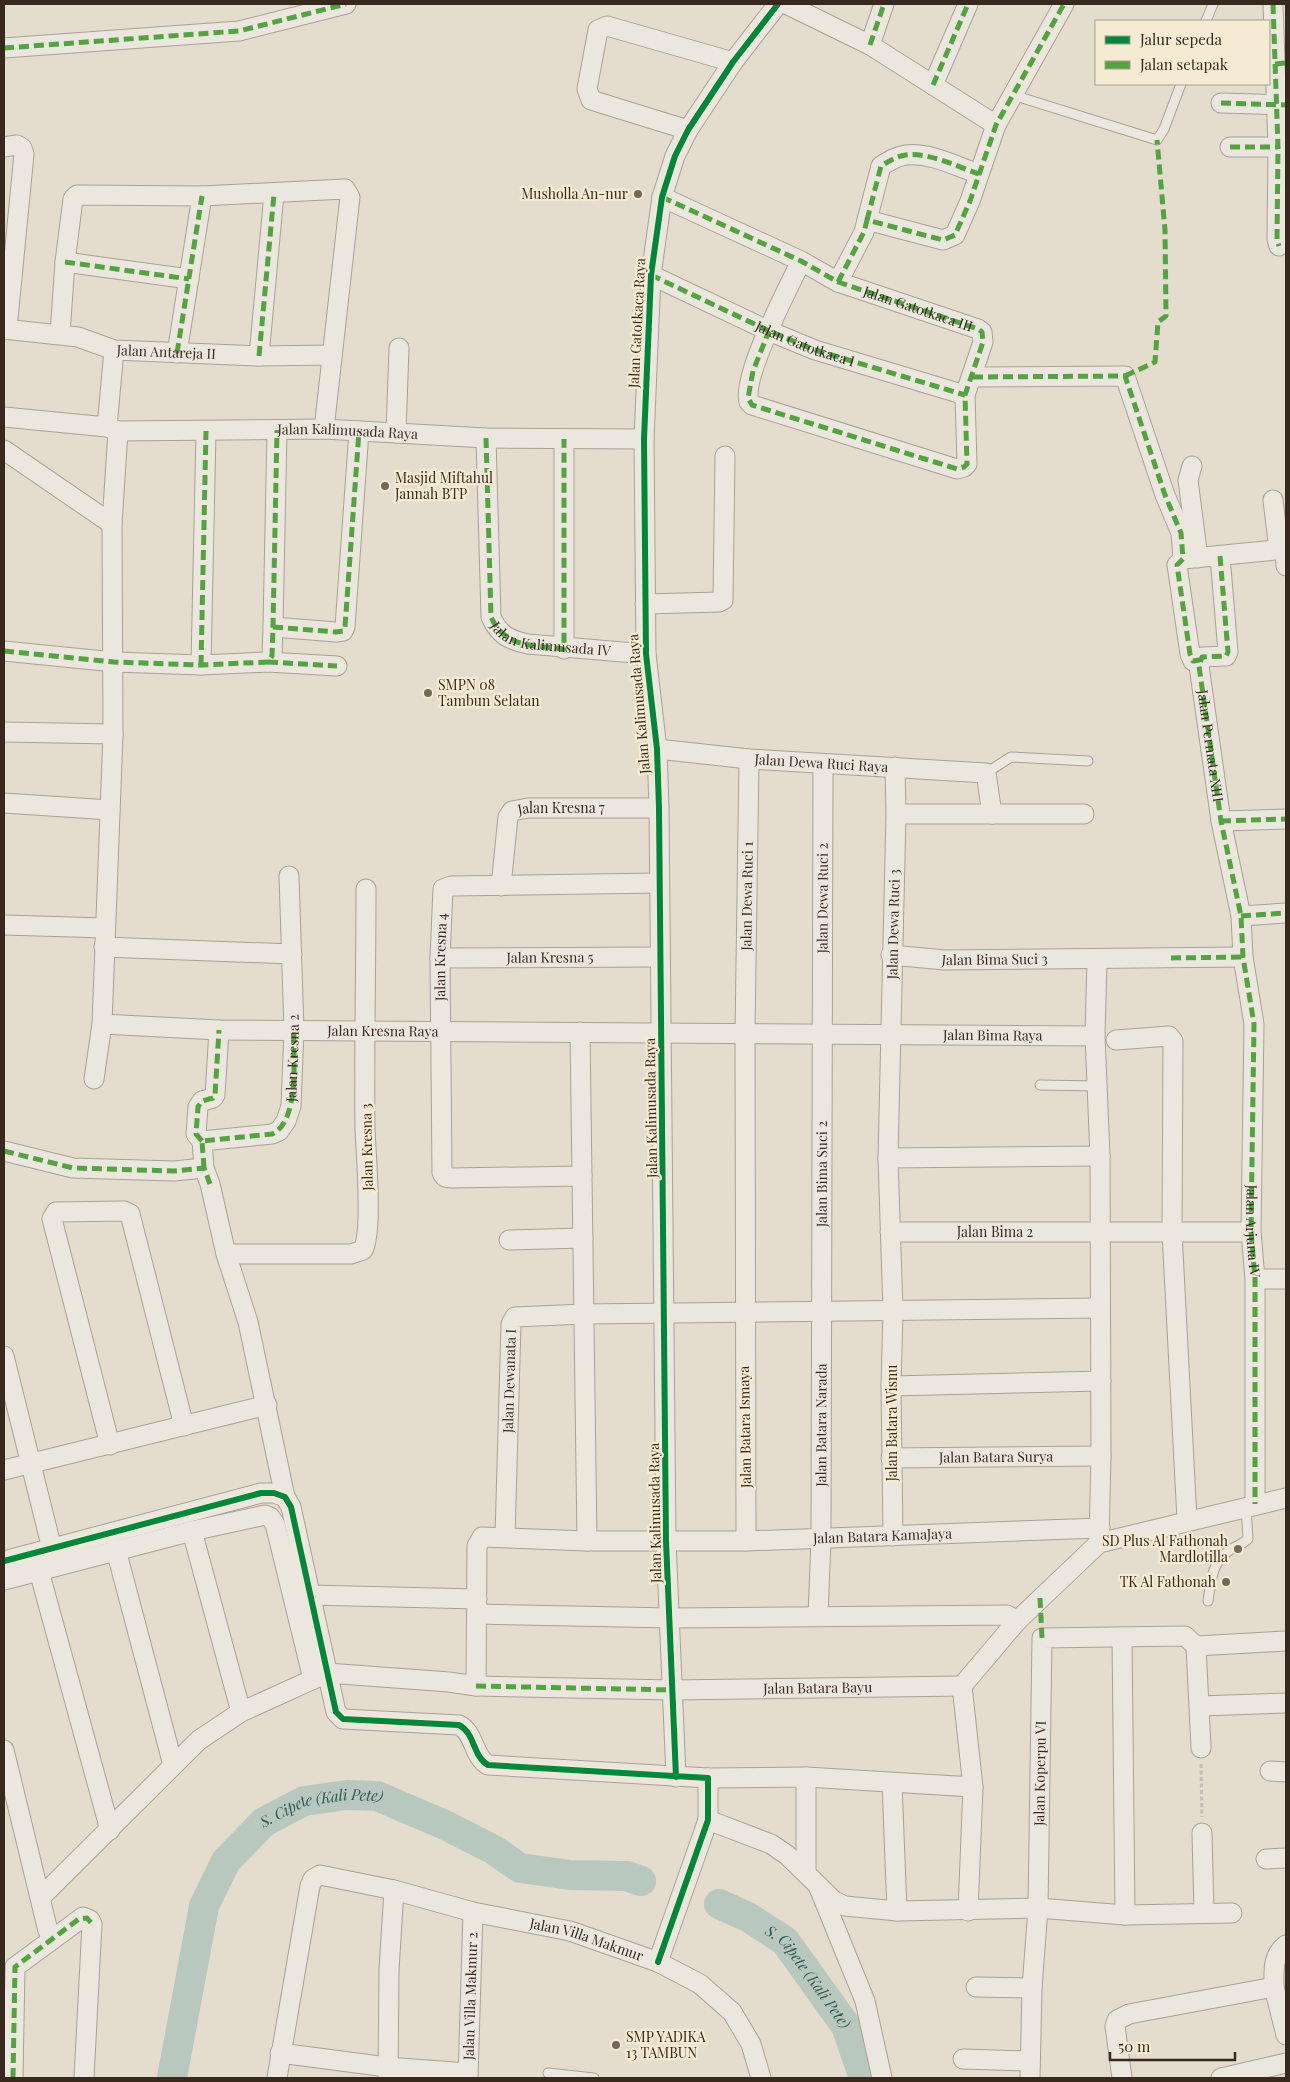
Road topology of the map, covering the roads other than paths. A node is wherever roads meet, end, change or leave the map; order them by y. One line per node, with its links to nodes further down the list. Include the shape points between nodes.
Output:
1 (778, 4): 12 (street, Jalan Gatotkaca Raya)
2 (786, 4): 10 (street)
3 (884, 4): 10 (street)
4 (968, 4): 14 (street)
5 (1064, 4): 16 (street)
6 (1213, 4): 9 (lane)
7 (1273, 4): 13 (street)
8 (338, 5): 11 (street, via 239,31)
9 (1206, 20)
10 (870, 45): 14 (street)
11 (4, 48)
12 (732, 62): 20 (street, Jalan Gatotkaca Raya); 20 (street, via 607,26 598,30 587,89 591,100)
13 (1280, 64): 18 (street)
14 (932, 85): 19 (street)
15 (1180, 85): 16 (lane, via 1157,140)
16 (1013, 96): 19 (street)
17 (1221, 103): 18 (street)
18 (1281, 105): 23 (street)
19 (996, 125): 24 (street)
20 (688, 130): 27 (street, Jalan Gatotkaca Raya, via 676,156)
21 (4, 147): 35 (street, via 17,145 24,154)
22 (1230, 147): 23 (street)
23 (1278, 147): 29 (street)
24 (979, 174): 28 (street, via 955,235 948,239); 28 (street, via 924,156 907,155 893,159 881,166)
25 (274, 194): 26 (street); 41 (street, via 340,188 350,197); 42 (street)
26 (202, 196): 31 (street, via 77,195 73,199); 33 (street)
27 (667, 199): 30 (street, Jalan Gatotkaca III); 32 (street, Jalan Gatotkaca Raya)
28 (867, 220): 34 (street)
29 (1279, 246)
30 (802, 261): 34 (street, Jalan Gatotkaca III); 36 (street)
31 (65, 262): 33 (street); 37 (street)
32 (651, 274): 36 (street, Jalan Gatotkaca I); 54 (street, Jalan Gatotkaca Raya)
33 (189, 279): 40 (street)
34 (838, 282): 43 (street, Jalan Gatotkaca III, via 978,328 984,342)
35 (5, 329): 37 (street, Jalan Antareja II)
36 (769, 331): 44 (street, Jalan Gatotkaca I, via 815,350); 44 (street, Jalan Gatotkaca III, via 753,371 748,398 752,405 960,469 967,464)
37 (60, 334): 39 (street, Jalan Antareja II, via 94,341)
38 (399, 348): 51 (street)
39 (114, 350): 40 (street, Jalan Antareja II); 46 (street)
40 (177, 353): 42 (street, Jalan Antareja II)
41 (332, 355): 42 (street, Jalan Antareja II); 47 (street)
42 (259, 356)
43 (972, 376): 44 (street, Jalan Gatotkaca III); 62 (street, via 1125,376 1165,495)
44 (965, 395)
45 (4, 417): 46 (street, Jalan Kalimusada Raya)
46 (112, 429): 49 (street, Jalan Kalimusada Raya); 59 (street)
47 (324, 429): 48 (street, Jalan Kalimusada Raya); 50 (street, Jalan Kalimusada Raya)
48 (277, 430): 49 (street, Jalan Kalimusada Raya); 64 (street)
49 (206, 431): 71 (street)
50 (359, 431): 51 (street, Jalan Kalimusada Raya); 64 (street, via 343,631)
51 (396, 433): 52 (street, Jalan Kalimusada Raya)
52 (486, 438): 53 (street, Jalan Kalimusada Raya); 65 (street, Jalan Kalimusada IV, via 490,617 497,631 510,640)
53 (564, 439): 54 (street, Jalan Kalimusada Raya); 65 (street)
54 (644, 439): 63 (street, Jalan Kalimusada Raya)
55 (4, 450): 59 (street)
56 (725, 456): 63 (street, via 723,600)
57 (1192, 466): 62 (street, via 1188,480)
58 (1273, 500): 60 (street)
59 (112, 524): 69 (street)
60 (1284, 553): 61 (street)
61 (1220, 556): 62 (street); 68 (street, via 1228,652 1226,656 1202,657)
62 (1191, 558): 68 (street, via 1177,565 1178,580 1190,654 1194,661)
63 (645, 604): 67 (street, Jalan Kalimusada Raya)
64 (273, 627): 70 (street, via 272,656)
65 (564, 649): 67 (street, Jalan Kalimusada IV)
66 (4, 651): 69 (street)
67 (646, 654): 75 (street, Jalan Kalimusada Raya)
68 (1200, 660): 88 (street, Jalan Permata XIII)
69 (114, 662): 71 (street); 74 (street)
70 (268, 662): 71 (street); 72 (street)
71 (201, 665)
72 (338, 666)
73 (4, 732): 74 (street)
74 (114, 734): 83 (street)
75 (657, 749): 76 (street, Jalan Dewa Ruci Raya); 82 (street, Jalan Kalimusada Raya)
76 (749, 759): 78 (street, Jalan Dewa Ruci Raya); 111 (street, Jalan Dewa Ruci 1)
77 (1088, 761): 80 (lane, via 1011,757)
78 (823, 764): 79 (street, Jalan Dewa Ruci Raya); 112 (street, Jalan Dewa Ruci 2)
79 (895, 767): 80 (street, Jalan Dewa Ruci Raya); 84 (street, Jalan Dewa Ruci 3)
80 (986, 773): 85 (street)
81 (4, 803): 83 (street)
82 (658, 808): 90 (street, Jalan Kalimusada Raya); 91 (street, Jalan Kresna 7, via 528,808 512,811 508,816)
83 (110, 810): 96 (street)
84 (896, 814): 85 (street); 99 (street, Jalan Dewa Ruci 3)
85 (992, 814): 86 (street)
86 (1084, 814)
87 (1286, 819): 88 (street)
88 (1221, 821): 94 (street, Jalan Permata XIII)
89 (289, 876): 98 (street, Jalan Kresna 2)
90 (659, 883): 91 (street); 100 (street, Jalan Kalimusada Raya)
91 (501, 886): 102 (street, Jalan Kresna 4, via 446,886 443,889)
92 (366, 889): 105 (street)
93 (1286, 913): 94 (street)
94 (1241, 916): 101 (street, Jalan Permata XIII)
95 (4, 925): 96 (street)
96 (105, 928): 97 (street)
97 (104, 947): 98 (street); 104 (street)
98 (292, 954): 107 (street, Jalan Kresna 2)
99 (891, 955): 103 (street, Jalan Bima Suci 3, via 945,960); 113 (street, Jalan Dewa Ruci 3)
100 (659, 957): 102 (street, Jalan Kresna 5); 110 (street, Jalan Kalimusada Raya)
101 (1243, 957): 103 (street, Jalan Bima Suci 3); 127 (street, Jalan Arjuna IV, via 1254,1024)
102 (440, 958): 108 (street, Jalan Kresna 4)
103 (1097, 958): 114 (street)
104 (102, 1024): 106 (street, Jalan Kresna Raya); 116 (street)
105 (366, 1029): 107 (street, Jalan Kresna Raya); 108 (street, Jalan Kresna Raya); 131 (street, Jalan Kresna 3, via 367,1221 363,1250 351,1254)
106 (219, 1030): 107 (street, Jalan Kresna Raya); 119 (street, via 215,1095 202,1101 198,1107 196,1134)
107 (294, 1030): 119 (street, Jalan Kresna 2, via 291,1106 279,1130 265,1136)
108 (441, 1031): 109 (street, Jalan Kresna Raya); 124 (street, Jalan Kresna 4, via 441,1169 446,1177)
109 (580, 1032): 110 (street, Jalan Kresna Raya); 124 (street)
110 (663, 1033): 111 (street, Jalan Kresna Raya); 139 (street, Jalan Kalimusada Raya)
111 (745, 1034): 112 (street, Jalan Bima Raya); 137 (street, Jalan Dewa Ruci 1)
112 (821, 1034): 113 (street, Jalan Bima Raya); 136 (street, Jalan Bima Suci 2)
113 (891, 1034): 114 (street, Jalan Bima Raya); 122 (street, Jalan Dewa Ruci 3)
114 (1095, 1036): 118 (street)
115 (1116, 1040): 126 (street, via 1169,1036 1173,1041)
116 (94, 1079)
117 (1040, 1085): 118 (lane)
118 (1097, 1086): 121 (street)
119 (202, 1141): 123 (street)
120 (4, 1151): 123 (street, via 72,1168 165,1171)
121 (1100, 1156): 122 (street); 128 (street)
122 (888, 1158): 125 (street, Jalan Batara Wisnu)
123 (204, 1168): 131 (street)
124 (582, 1176): 129 (street)
125 (890, 1232): 128 (street, Jalan Bima 2); 135 (street, Jalan Batara Wisnu)
126 (1172, 1232): 127 (street, Jalan Bima 2); 128 (street, Jalan Bima 2); 153 (street)
127 (1251, 1232): 132 (street, Jalan Arjuna IV)
128 (1100, 1233): 134 (street)
129 (583, 1238): 130 (street); 138 (street)
130 (509, 1240)
131 (226, 1254): 143 (street, via 248,1322)
132 (1255, 1279): 133 (street); 152 (street, Jalan Arjuna IV)
133 (1286, 1279)
134 (1100, 1308): 135 (street, Jalan Dewanata I); 141 (street)
135 (894, 1311): 136 (street, Jalan Dewanata I); 142 (street, Jalan Batara Wisnu)
136 (821, 1312): 137 (street, Jalan Dewanata I); 158 (street, Jalan Batara Narada)
137 (744, 1313): 139 (street, Jalan Dewanata I); 159 (street, Jalan Batara Ismaya)
138 (584, 1314): 139 (street, Jalan Dewanata I); 157 (street, Jalan Dewanata I, via 520,1316 515,1317 511,1324); 161 (street)
139 (665, 1314): 160 (street, Jalan Kalimusada Raya)
140 (4, 1356): 148 (street)
141 (1101, 1381): 142 (street); 146 (street)
142 (891, 1386): 147 (street, Jalan Batara Wisnu)
143 (267, 1405): 144 (street); 150 (street)
144 (184, 1426): 145 (street); 145 (street, via 130,1214 124,1211 56,1212 52,1218)
145 (110, 1445): 148 (street)
146 (1101, 1456): 147 (street, Jalan Batara Surya); 155 (street)
147 (891, 1458): 156 (street, Jalan Batara Wisnu)
148 (31, 1463): 149 (street); 162 (street)
149 (4, 1470)
150 (285, 1497): 162 (street, via 261,1493); 167 (street, via 291,1507)
151 (1286, 1498): 152 (street, Jalan Batara KamaJaya)
152 (1251, 1505): 153 (street, Jalan Batara KamaJaya); 168 (lane, via 1248,1539 1218,1561)
153 (1187, 1520): 155 (street, Jalan Batara KamaJaya)
154 (192, 1531): 163 (street); 176 (street, via 256,1515 270,1517 275,1524); 182 (street)
155 (1099, 1535): 156 (street, Jalan Batara KamaJaya); 172 (street)
156 (893, 1536): 158 (street, Jalan Batara KamaJaya)
157 (505, 1537): 161 (street, Jalan Batara KamaJaya); 169 (street, Jalan Batara KamaJaya, via 487,1536 479,1540)
158 (821, 1539): 159 (street, Jalan Batara KamaJaya); 170 (street, Jalan Batara Narada)
159 (746, 1540): 160 (street, Jalan Batara KamaJaya)
160 (666, 1541): 161 (street, Jalan Batara KamaJaya); 171 (street, Jalan Kalimusada Raya)
161 (587, 1542)
162 (52, 1549): 164 (street)
163 (116, 1550): 165 (street); 185 (street)
164 (4, 1561)
165 (39, 1571): 166 (street); 193 (street)
166 (4, 1580)
167 (309, 1595): 169 (street); 176 (street)
168 (1208, 1601)
169 (477, 1606): 171 (street); 177 (street)
170 (818, 1616): 171 (street); 172 (street, via 1007,1614)
171 (671, 1618): 179 (street, Jalan Kalimusada Raya)
172 (1017, 1621): 178 (street)
173 (1122, 1637): 175 (street, via 1185,1636); 201 (street, Jalan Koperpu VI, via 1042,1638); 207 (street)
174 (1286, 1642): 175 (street)
175 (1196, 1646): 181 (street)
176 (320, 1676): 177 (street, Jalan Batara Bayu); 182 (street); 186 (street, via 342,1719 459,1725 466,1730 488,1765)
177 (476, 1686): 179 (street, Jalan Batara Bayu)
178 (962, 1686): 179 (street, Jalan Batara Bayu); 190 (street)
179 (673, 1690): 186 (street, Jalan Kalimusada Raya)
180 (1286, 1703): 181 (street)
181 (1200, 1706): 183 (street)
182 (241, 1712): 185 (street, via 214,1728)
183 (1201, 1748)
184 (4, 1750): 192 (street)
185 (173, 1765): 193 (street)
186 (676, 1777): 188 (street)
187 (806, 1777): 188 (street); 189 (street); 197 (street)
188 (708, 1778): 191 (street)
189 (892, 1783): 190 (street); 202 (street)
190 (973, 1787): 204 (street)
191 (708, 1820): 197 (street, via 771,1844); 210 (street)
192 (12, 1821): 200 (street)
193 (110, 1830): 200 (street)
194 (1202, 1833): 205 (street)
195 (1286, 1858): 196 (street)
196 (1266, 1859)
197 (806, 1872): 198 (street)
198 (818, 1887): 202 (street, via 845,1906); 227 (street, via 865,2001)
199 (394, 1890): 203 (street, Jalan Villa Makmur); 215 (street, Jalan Villa Makmur, via 326,1875 313,1879); 219 (street)
200 (41, 1897): 208 (street)
201 (1038, 1908): 204 (street); 207 (street); 213 (street, Jalan Koperpu VI)
202 (897, 1911): 204 (street)
203 (473, 1912): 210 (street, Jalan Villa Makmur, via 570,1931); 221 (street, Jalan Villa Makmur 2)
204 (968, 1912)
205 (1204, 1913): 206 (street); 207 (street)
206 (1232, 1913)
207 (1126, 1915)
208 (48, 1931)
209 (1286, 1945): 212 (street, via 1277,1952)
210 (658, 1962): 226 (street, Jalan Villa Makmur, via 700,1984 732,2012 751,2044)
211 (976, 1987): 213 (street)
212 (1274, 1987): 214 (street); 228 (street, via 1122,2017 1115,2026)
213 (1032, 1988): 218 (street, Jalan Koperpu VI)
214 (1286, 2035)
215 (280, 2053): 219 (street); 224 (street)
216 (963, 2059): 218 (street)
217 (1286, 2063): 229 (street)
218 (1030, 2070)
219 (388, 2072): 221 (street)
220 (548, 2073): 225 (lane)
221 (468, 2076)
222 (13, 2078): 223 (street, via 15,1967 83,1917 92,1924)
223 (84, 2078)
224 (277, 2078)
225 (594, 2078)
226 (761, 2078)
227 (882, 2078)
228 (1122, 2078)
229 (1221, 2078)

